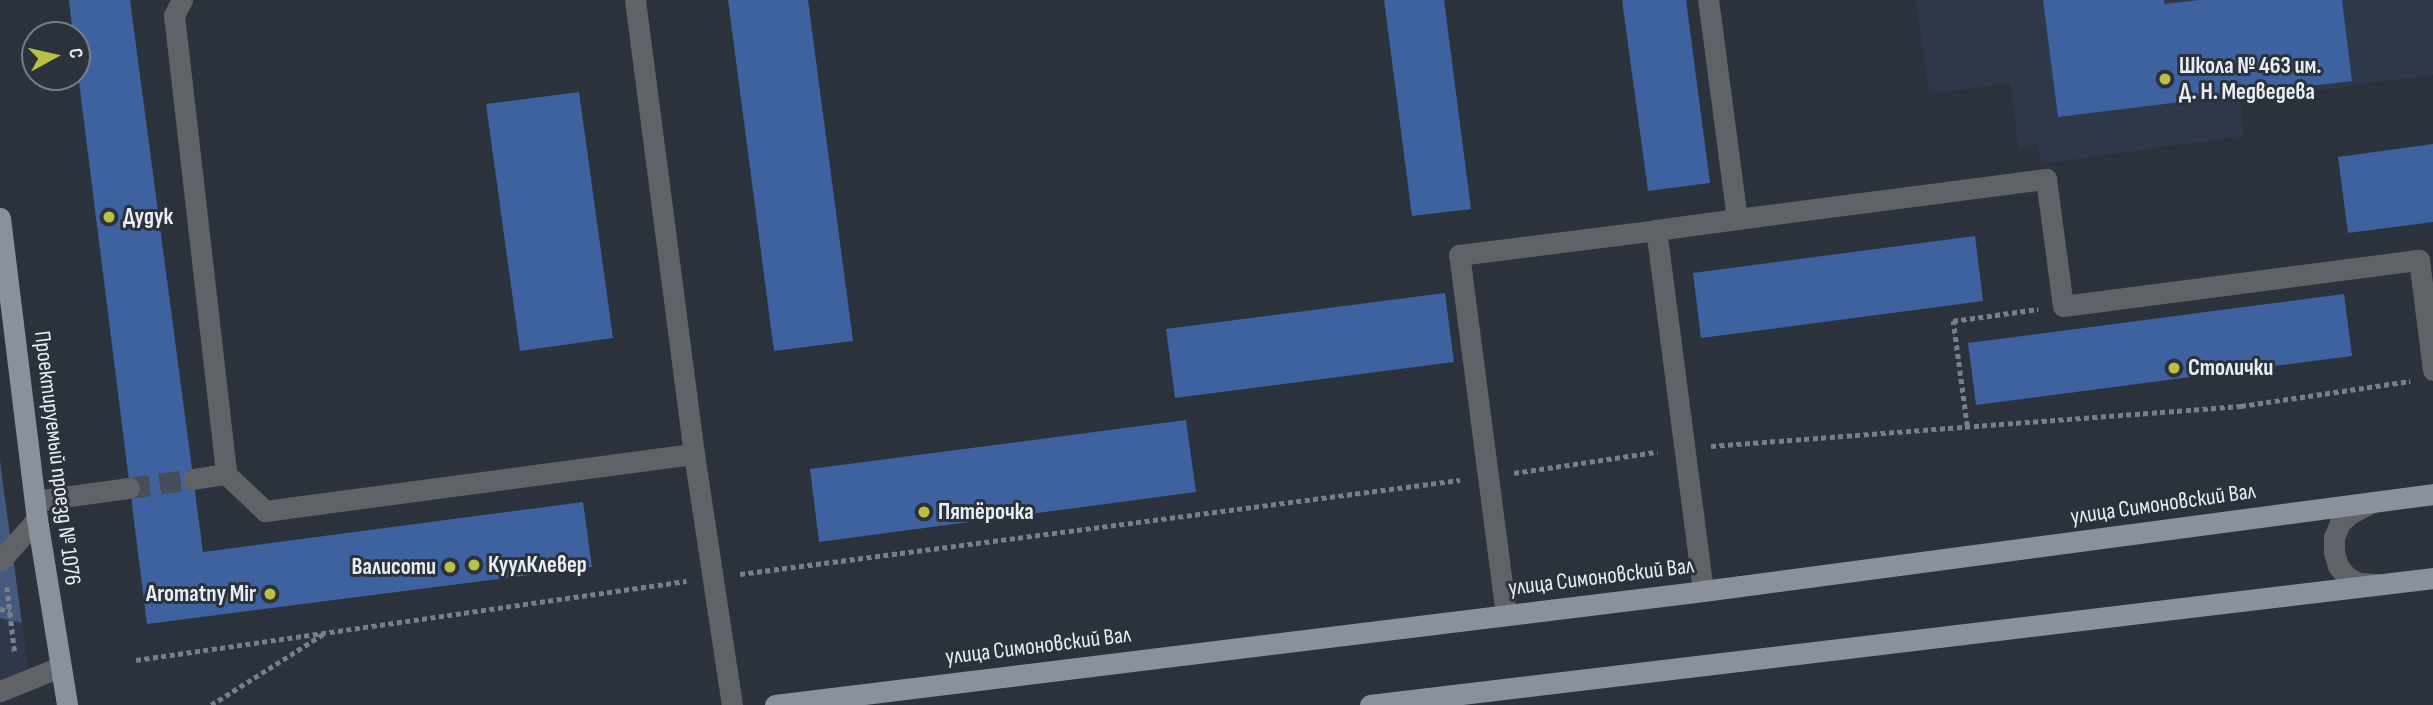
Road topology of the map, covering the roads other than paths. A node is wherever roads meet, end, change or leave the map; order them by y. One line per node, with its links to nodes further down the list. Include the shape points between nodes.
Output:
1 (181, 0): 9 (street, via 174,15)
2 (635, 0): 8 (street)
3 (1708, 0): 5 (street)
4 (0, 218): 14 (main road, Проектируемый проезд № 1076)
5 (1737, 219): 6 (street); 7 (street, via 2046,179 2063,306 2418,260)
6 (1656, 230): 18 (street); 19 (street, via 1459,256)
7 (2426, 375)
8 (694, 454): 9 (street, via 265,511); 23 (street)
9 (226, 474): 10 (street)
10 (193, 479)
11 (129, 488): 14 (street)
12 (2433, 495): 13 (main road, улица Симоновский Вал)
13 (2371, 503): 17 (street, via 2340,523 2334,552 2347,577); 18 (main road, улица Симоновский Вал)
14 (36, 510): 15 (street); 20 (main road, Проектируемый проезд № 1076)
15 (2, 558)
16 (2433, 578): 17 (main road)
17 (2381, 585): 25 (main road)
18 (1703, 591): 19 (main road, улица Симоновский Вал)
19 (1506, 615): 24 (main road, улица Симоновский Вал)
20 (60, 667): 21 (street); 22 (main road, Проектируемый проезд № 1076)
21 (0, 691)
22 (67, 705)
23 (732, 705)
24 (775, 705)
25 (1370, 705)

